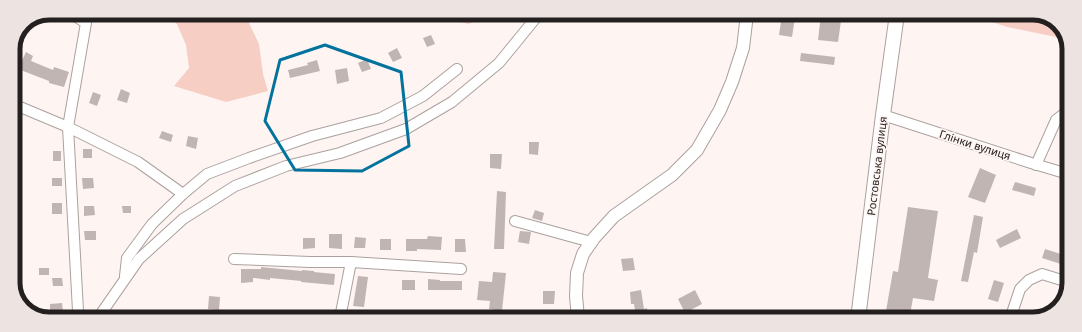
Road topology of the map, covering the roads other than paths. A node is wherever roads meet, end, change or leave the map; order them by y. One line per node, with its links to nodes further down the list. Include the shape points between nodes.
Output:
1 (81, 20): 9 (street, via 86,23)
2 (534, 20): 18 (street, via 499,63 452,102 406,129 340,153 286,166 235,186 183,219 139,259)
3 (746, 20): 14 (main road, via 743,48 732,82 720,110 696,150 672,175 614,216)
4 (896, 20): 7 (highway, Ростовська вулиця)
5 (457, 69): 12 (street, via 423,96 381,118 312,136 207,174)
6 (20, 107): 9 (street)
7 (883, 115): 10 (street, Глінки вулиця); 24 (highway, Ростовська вулиця)
8 (1062, 115): 10 (street, via 1056,120)
9 (68, 127): 12 (street, via 138,162); 20 (street)
10 (1036, 164): 11 (street, Глінки вулиця)
11 (1062, 172)
12 (183, 194): 18 (street, via 152,224 127,258)
13 (515, 221): 14 (street)
14 (592, 240): 23 (main road, via 583,254 577,273)
15 (234, 259): 16 (street)
16 (351, 262): 17 (street); 22 (street)
17 (461, 269)
18 (125, 279): 21 (street)
19 (1062, 280): 25 (street, via 1042,274 1029,280 1020,289)
20 (78, 312)
21 (101, 312)
22 (341, 312)
23 (577, 312)
24 (859, 312)
25 (1012, 312)

